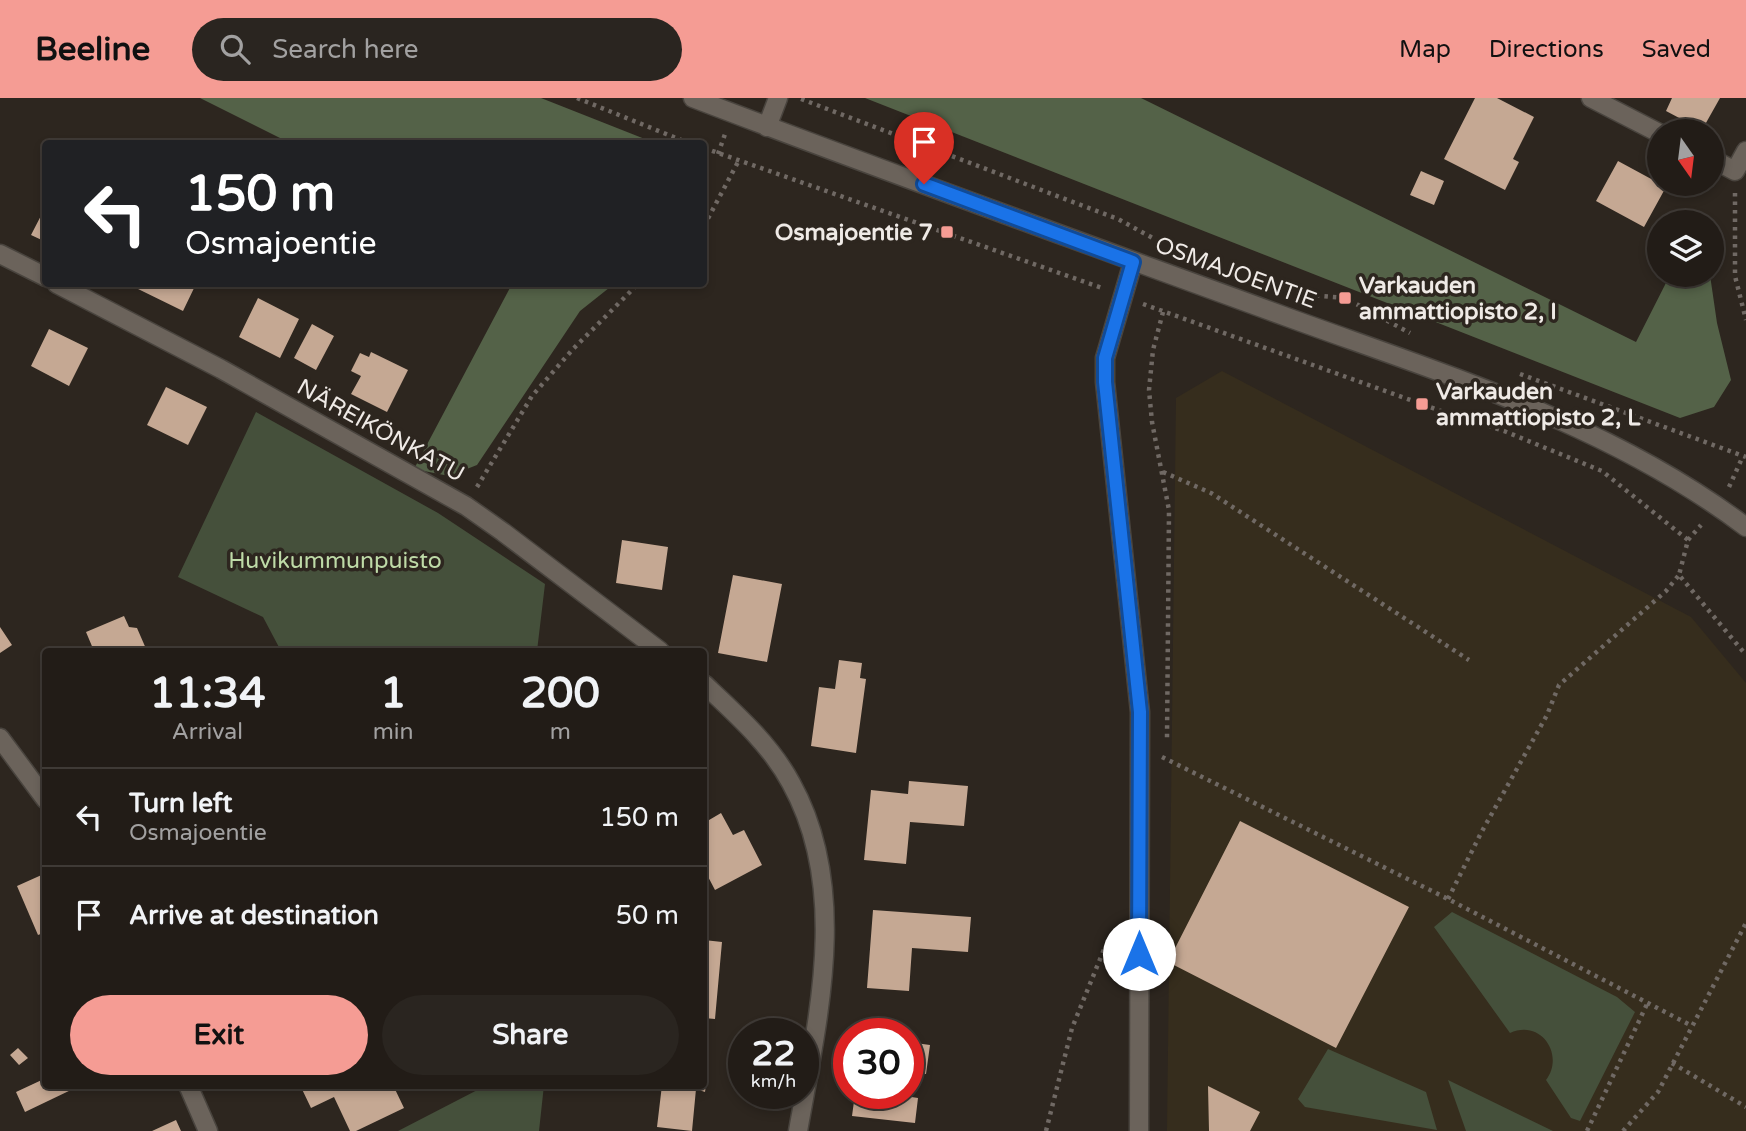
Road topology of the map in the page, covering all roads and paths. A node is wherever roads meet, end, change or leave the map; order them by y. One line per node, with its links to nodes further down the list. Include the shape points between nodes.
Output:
1 (577, 98): 9 (path)
2 (693, 98): 6 (street, OSMAJOENTIE)
3 (778, 98): 6 (street)
4 (1591, 98): 7 (street)
5 (800, 99): 17 (path, via 1118,219)
6 (766, 127): 19 (street, OSMAJOENTIE)
7 (1647, 127)
8 (726, 133): 12 (path)
9 (681, 140)
10 (707, 149): 12 (path)
11 (1746, 151): 15 (street)
12 (718, 154): 13 (path)
13 (738, 162): 16 (path); 24 (path)
14 (1724, 166): 15 (street)
15 (1735, 172): 26 (path, via 1735,276)
16 (707, 220)
17 (1162, 244)
18 (0, 254): 20 (street)
19 (1133, 262): 24 (street); 34 (street, OSMAJOENTIE, via 1491,391 1623,448)
20 (42, 275)
21 (63, 287): 32 (street, NÄREIKÖNKATU)
22 (635, 287): 32 (path, via 532,396)
23 (1288, 290): 27 (path, via 1345,298)
24 (1123, 296): 25 (path); 42 (street, via 1105,358 1105,382)
25 (1163, 312): 30 (path, via 1149,390); 35 (path, via 1504,431 1602,471)
26 (1746, 320)
27 (1412, 334)
28 (1511, 371): 29 (path)
29 (1744, 456): 31 (path)
30 (1163, 472): 39 (path, via 1211,493); 43 (path, via 1169,510)
31 (1728, 491)
32 (466, 506): 37 (street, NÄREIKÖNKATU)
33 (1705, 520): 35 (path)
34 (1746, 527)
35 (1688, 540): 36 (path)
36 (1679, 575): 38 (path); 45 (path, via 1559,685)
37 (656, 648)
38 (1746, 655)
39 (1469, 660)
40 (707, 687): 54 (street, via 756,733 791,782 809,821 821,871 825,924 819,1010)
41 (0, 738): 44 (street)
42 (1140, 747): 43 (path); 47 (street)
43 (1167, 760): 45 (path)
44 (42, 795)
45 (1448, 899): 48 (path)
46 (1746, 923): 49 (path)
47 (1139, 929): 55 (path, via 1105,947 1072,1028); 56 (street)
48 (1647, 1002): 49 (path); 57 (path)
49 (1692, 1026): 50 (path)
50 (1672, 1063): 52 (path); 58 (path, via 1658,1091)
51 (190, 1089): 53 (street)
52 (1746, 1107)
53 (208, 1131)
54 (798, 1131)
55 (1046, 1131)
56 (1139, 1131)
57 (1587, 1131)
58 (1623, 1131)

